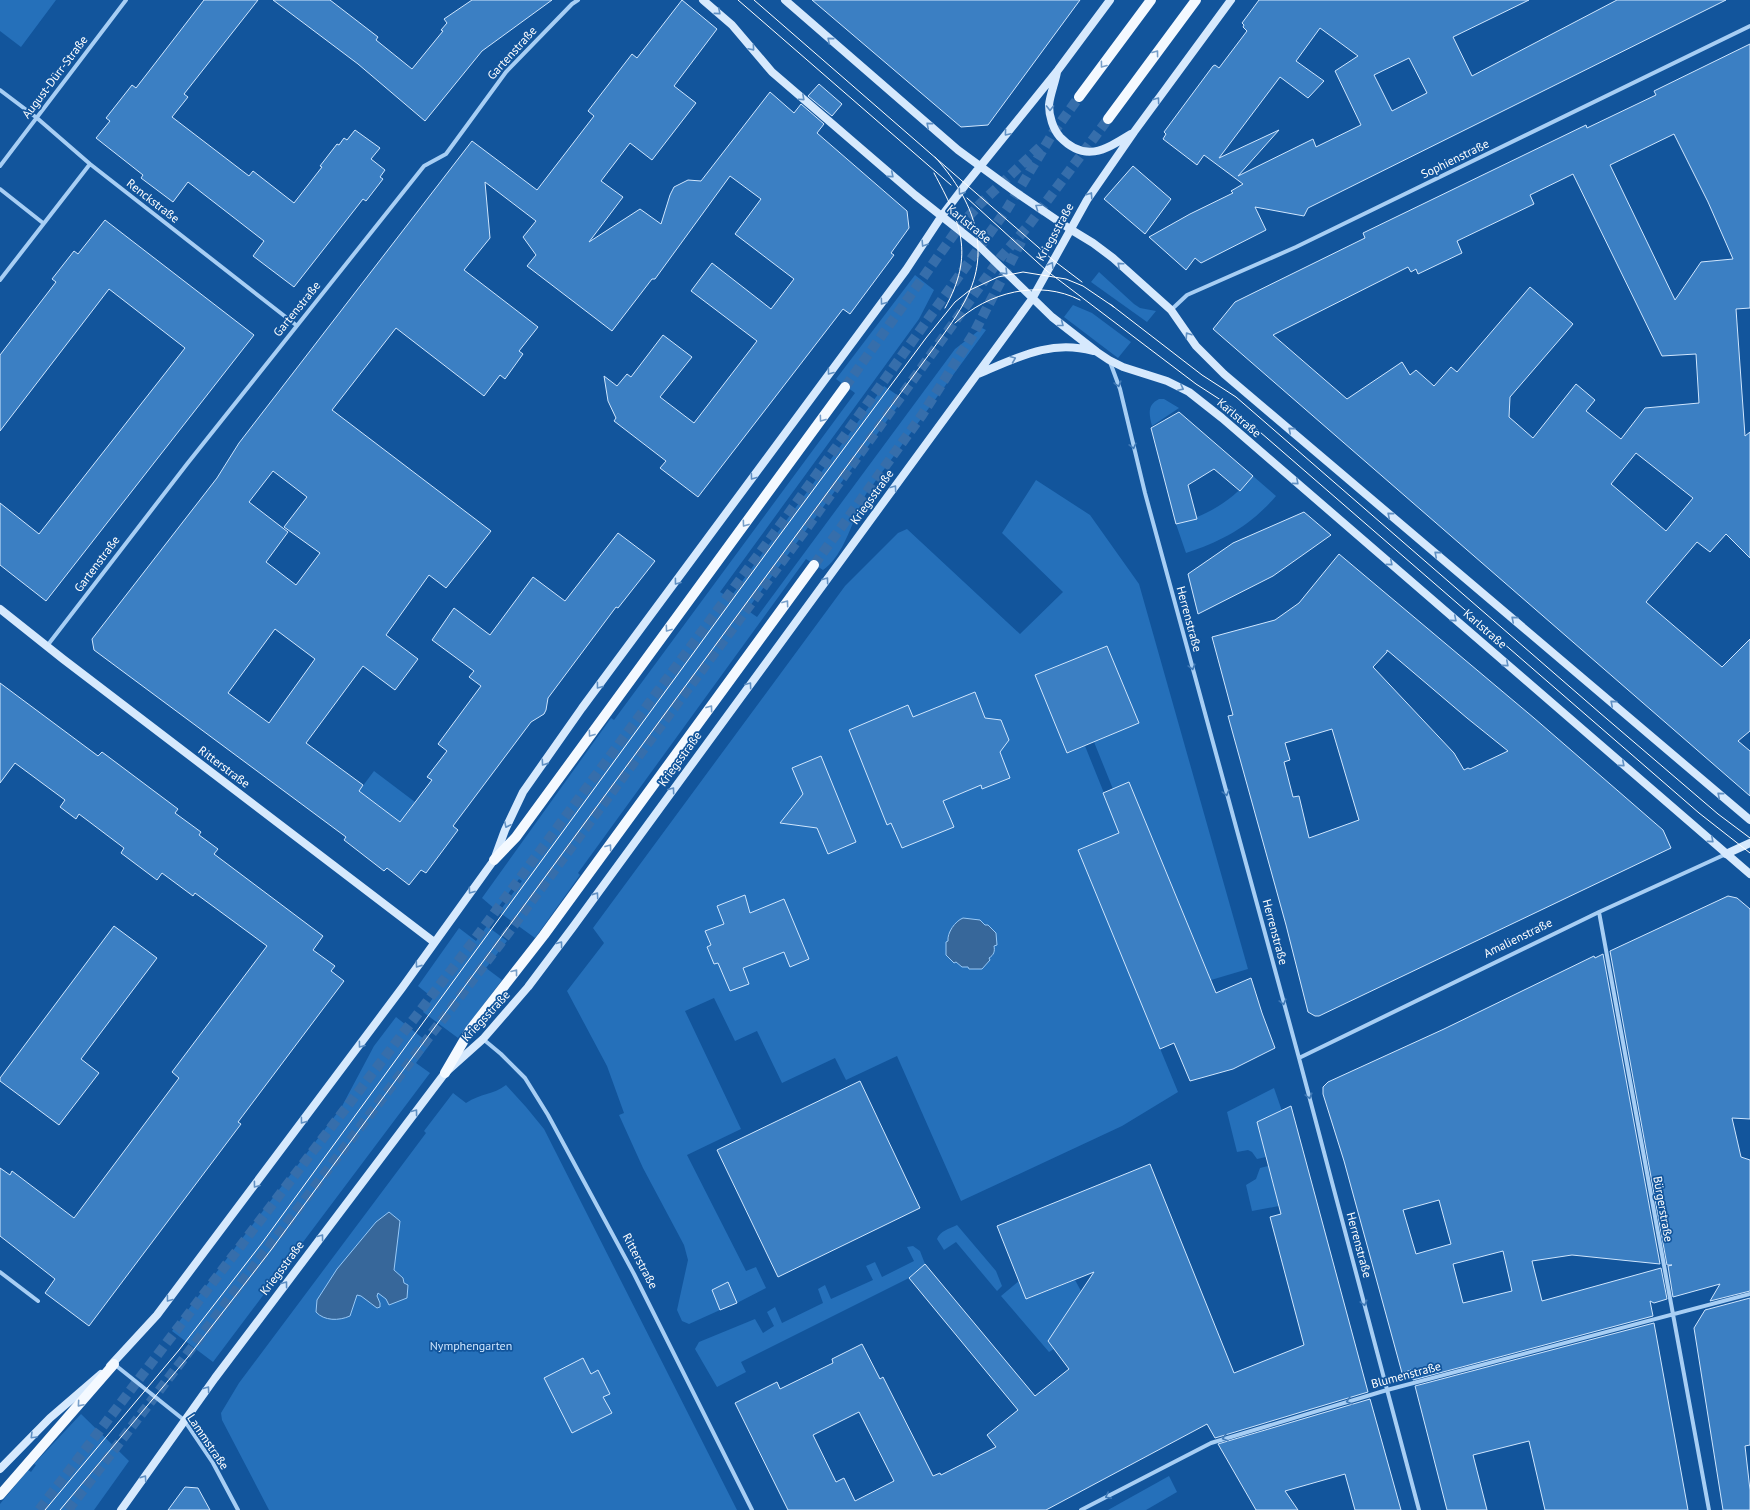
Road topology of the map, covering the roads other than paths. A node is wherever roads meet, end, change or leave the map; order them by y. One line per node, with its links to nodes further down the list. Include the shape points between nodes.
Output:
1 (126, 0): 13 (street, August-Dürr-Straße)
2 (578, 0): 26 (street, Gartenstraße, via 506,72 446,154 424,166)
3 (704, 0): 20 (main road, Karlstraße, one-way to 20, via 732,25 772,72)
4 (785, 0): 18 (main road, Karlstraße, one-way to 4)
5 (1110, 0): 10 (main road)
6 (1151, 0): 12 (main road, one-way to 12)
7 (1196, 0): 14 (main road, one-way to 7)
8 (1231, 0): 15 (main road, Kriegsstraße, one-way to 8)
9 (1750, 26): 25 (street, Sophienstraße, via 1296,247 1187,295)
10 (1058, 70): 15 (main road, one-way to 15, via 1049,106 1055,131 1066,143 1090,153 1112,146); 18 (main road, one-way to 18)
11 (0, 90): 13 (street, Renckstraße)
12 (1079, 97)
13 (36, 118): 16 (street, Renckstraße); 17 (street, August-Dürr-Straße)
14 (1108, 118)
15 (1134, 132): 22 (main road, Kriegsstraße, one-way to 15, via 1086,200)
16 (90, 164): 21 (street); 26 (street, Renckstraße)
17 (0, 166)
18 (980, 166): 20 (main road, one-way to 20); 22 (main road, Karlstraße, one-way to 18)
19 (0, 190): 21 (street)
20 (941, 217): 24 (main road, Karlstraße, one-way to 24, via 978,245); 37 (main road, one-way to 37, via 906,270 582,708 523,792)
21 (43, 223): 23 (street)
22 (1070, 229): 24 (main road, Kriegsstraße, one-way to 22); 25 (main road, Karlstraße, one-way to 22, via 1109,254)
23 (0, 280)
24 (1032, 299): 27 (main road, Karlstraße, one-way to 27); 29 (main road, Kriegsstraße)
25 (1171, 310): 34 (main road, Karlstraße, one-way to 25, via 1224,374 1196,346)
26 (296, 325): 33 (street, Gartenstraße)
27 (1097, 352): 28 (main road, Karlstraße); 29 (main road, one-way to 27, via 1040,350 1062,346)
28 (1109, 360): 36 (main road, Karlstraße, one-way to 36, via 1168,381 1189,392 1222,418); 42 (street, Herrenstraße, one-way to 42, via 1118,384 1149,509)
29 (977, 374): 41 (main road, Kriegsstraße, one-way to 29, via 528,987 573,927)
30 (844, 387): 37 (main road, one-way to 37, via 516,837)
31 (814, 565): 43 (main road, one-way to 31, via 470,1030 548,929)
32 (0, 609): 33 (main road, Ritterstraße)
33 (47, 646): 40 (main road, Ritterstraße)
34 (1750, 820)
35 (1750, 844): 36 (main road, Amalienstraße)
36 (1726, 854): 38 (main road, Karlstraße); 39 (street, Amalienstraße)
37 (494, 860): 40 (main road, one-way to 40)
38 (1750, 874)
39 (1599, 912): 42 (street, Amalienstraße); 47 (street, Bürgerstraße)
40 (434, 942): 48 (main road, one-way to 48, via 379,1020 193,1268 149,1326)
41 (483, 1039): 43 (main road, Kriegsstraße); 55 (street, Ritterstraße, via 525,1078 548,1115 634,1274)
42 (1299, 1058): 49 (street, Herrenstraße, one-way to 49)
43 (445, 1073): 50 (main road, Kriegsstraße, one-way to 43)
44 (0, 1272): 46 (street)
45 (1750, 1294): 47 (street, Blumenstraße)
46 (38, 1301)
47 (1673, 1316): 49 (street, Blumenstraße); 58 (street, Bürgerstraße)
48 (114, 1364): 50 (street, Lammstraße); 51 (main road, one-way to 51, via 50,1418); 52 (main road, one-way to 52)
49 (1387, 1390): 56 (street, Blumenstraße, one-way to 56, via 1211,1443); 57 (street, Herrenstraße)
50 (184, 1420): 53 (main road, Kriegsstraße, one-way to 50); 54 (street, Lammstraße, via 213,1463)
51 (0, 1469)
52 (0, 1496)
53 (121, 1510)
54 (238, 1510)
55 (752, 1510)
56 (1081, 1510)
57 (1419, 1510)
58 (1709, 1510)

